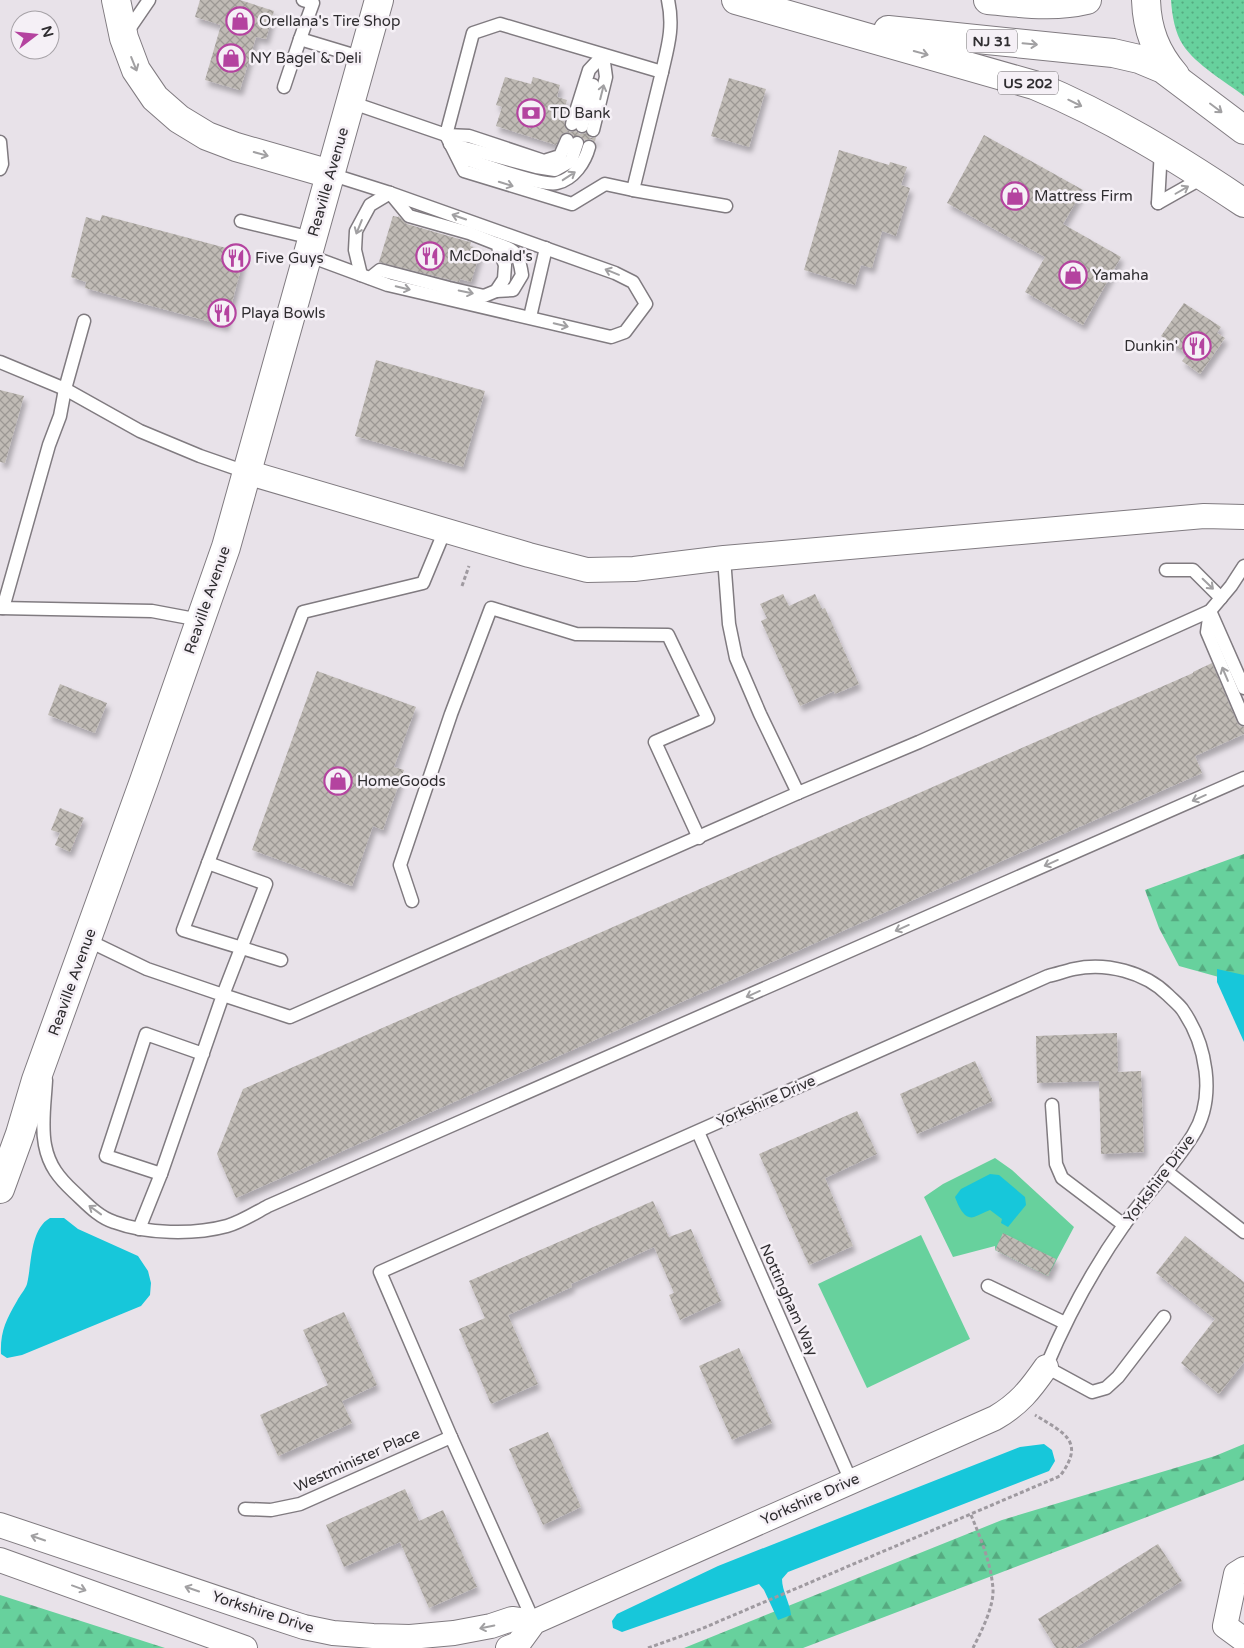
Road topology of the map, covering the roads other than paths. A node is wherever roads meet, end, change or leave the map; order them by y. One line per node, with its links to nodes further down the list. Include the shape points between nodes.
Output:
1 (116, 0): 11 (main road)
2 (149, 0): 11 (lane)
3 (379, 0): 14 (main road, Reaville Avenue)
4 (668, 0): 15 (lane, via 672,16)
5 (736, 0): 10 (main road, US 202 / US 202)
6 (988, 0): 7 (main road, via 1063,5)
7 (1087, 0)
8 (1146, 0): 16 (main road, via 1153,42 1167,66)
9 (310, 1): 12 (lane)
10 (790, 16): 16 (main road, NJ 31, one-way to 16, via 898,32 1114,52 1163,69); 22 (main road, US 202 / US 202, one-way to 22, via 1034,85 1089,110)
11 (124, 38): 25 (main road, one-way to 25, via 136,70 156,98 179,119 222,142)
12 (300, 39): 14 (lane); 17 (lane)
13 (603, 54): 13 (lane, one-way to 13, via 589,70 582,127 606,77); 15 (lane); 20 (lane, via 500,24 474,34)
14 (363, 58): 18 (main road, Reaville Avenue)
15 (662, 72): 27 (lane)
16 (1187, 86): 19 (main road, NJ 31, one-way to 19)
17 (284, 87)
18 (350, 102): 20 (lane); 25 (main road, Reaville Avenue)
19 (1244, 130)
20 (448, 140): 23 (lane); 23 (lane, one-way to 20, via 532,180 557,183 575,173 586,158 578,143 560,156 544,161 469,136)
21 (0, 142): 24 (lane)
22 (1161, 150): 26 (main road, US 202 / US 202); 26 (lane, one-way to 26, via 1158,203)
23 (457, 156): 27 (lane, one-way to 27, via 464,171 572,204 605,184)
24 (0, 169)
25 (330, 174): 28 (lane); 33 (main road, Reaville Avenue)
26 (1205, 176): 29 (main road, US 202 / US 202)
27 (633, 190): 30 (lane)
28 (390, 193): 32 (lane, via 409,216); 34 (lane, one-way to 28); 35 (lane, one-way to 35, via 370,205 356,231 354,250)
29 (1244, 203)
30 (726, 206)
31 (241, 221): 33 (lane)
32 (498, 244): 36 (lane, via 505,265 504,279); 36 (lane, via 511,248 520,260 522,275 513,290)
33 (310, 247): 35 (lane); 41 (main road, Reaville Avenue)
34 (546, 248): 37 (lane); 37 (lane, one-way to 34, via 611,337 625,332 646,304 633,282)
35 (366, 276): 36 (lane, one-way to 36, via 380,270 484,296); 37 (lane, one-way to 37, via 388,285)
36 (496, 292)
37 (530, 317)
38 (84, 321): 40 (lane)
39 (0, 362): 40 (lane)
40 (65, 389): 41 (lane, via 140,431); 48 (lane, via 60,416 48,445)
41 (246, 472): 43 (street); 50 (main road, Reaville Avenue, via 226,547)
42 (1244, 517): 44 (street, via 1195,517)
43 (445, 530): 44 (street, via 587,570 634,569); 56 (lane, via 423,583 303,612)
44 (724, 558): 54 (lane, via 729,624 736,658)
45 (1244, 566): 47 (lane)
46 (1166, 570): 47 (lane, one-way to 47, via 1193,570)
47 (1221, 598): 49 (lane)
48 (2, 608): 50 (lane, via 152,611)
49 (1210, 611): 51 (lane); 52 (lane, one-way to 49, via 1207,632); 54 (lane, via 919,742)
50 (200, 620): 58 (main road, Reaville Avenue)
51 (1244, 688)
52 (1244, 719)
53 (1244, 778): 70 (lane, one-way to 70, via 228,1226 186,1232)
54 (798, 792): 55 (lane)
55 (699, 838): 57 (lane, via 655,742 708,720 668,635 576,634 491,608 400,864); 61 (lane, via 290,1017)
56 (208, 863): 59 (lane, via 266,884); 59 (lane, via 183,930)
57 (412, 901)
58 (87, 940): 61 (lane, via 147,968); 62 (main road, Reaville Avenue)
59 (241, 948): 60 (lane); 61 (lane)
60 (281, 960)
61 (223, 995): 63 (lane)
62 (48, 1047): 68 (main road, Reaville Avenue); 70 (lane, one-way to 62, via 112,1222 92,1210 56,1175 45,1145)
63 (203, 1054): 67 (lane); 67 (lane, via 146,1034 106,1156)
64 (1052, 1104): 69 (lane, via 1056,1164 1062,1178)
65 (698, 1132): 66 (lane, Yorkshire Drive, via 1048,976 1074,968 1097,967 1122,970 1144,978 1165,992 1181,1009 1204,1060 1206,1086 1202,1114 1194,1134); 76 (lane, Yorkshire Drive, via 380,1272); 77 (lane, Nottingham Way)
66 (1166, 1171): 69 (lane, Yorkshire Drive); 71 (lane)
67 (162, 1174): 70 (lane)
68 (0, 1189)
69 (1124, 1225): 74 (lane, Yorkshire Drive)
70 (139, 1229)
71 (1244, 1232)
72 (988, 1286): 74 (lane)
73 (1164, 1317): 75 (lane, via 1106,1388 1092,1392)
74 (1065, 1323): 75 (lane, Yorkshire Drive)
75 (1046, 1367): 77 (street, Yorkshire Drive, via 1020,1401 994,1418)
76 (451, 1436): 78 (lane, Westminister Place, via 300,1504 271,1510); 82 (lane)
77 (851, 1481): 82 (street, Yorkshire Drive)
78 (245, 1509)
79 (0, 1525): 82 (street, Yorkshire Drive, one-way to 79, via 512,1619 454,1633 410,1637 333,1633 304,1627)
80 (0, 1560): 84 (street, one-way to 84)
81 (1244, 1569): 83 (street, via 1236,1574 1225,1626)
82 (534, 1622): 85 (street, Yorkshire Drive, via 518,1644)
83 (1244, 1640)
84 (245, 1648)
85 (508, 1648)

